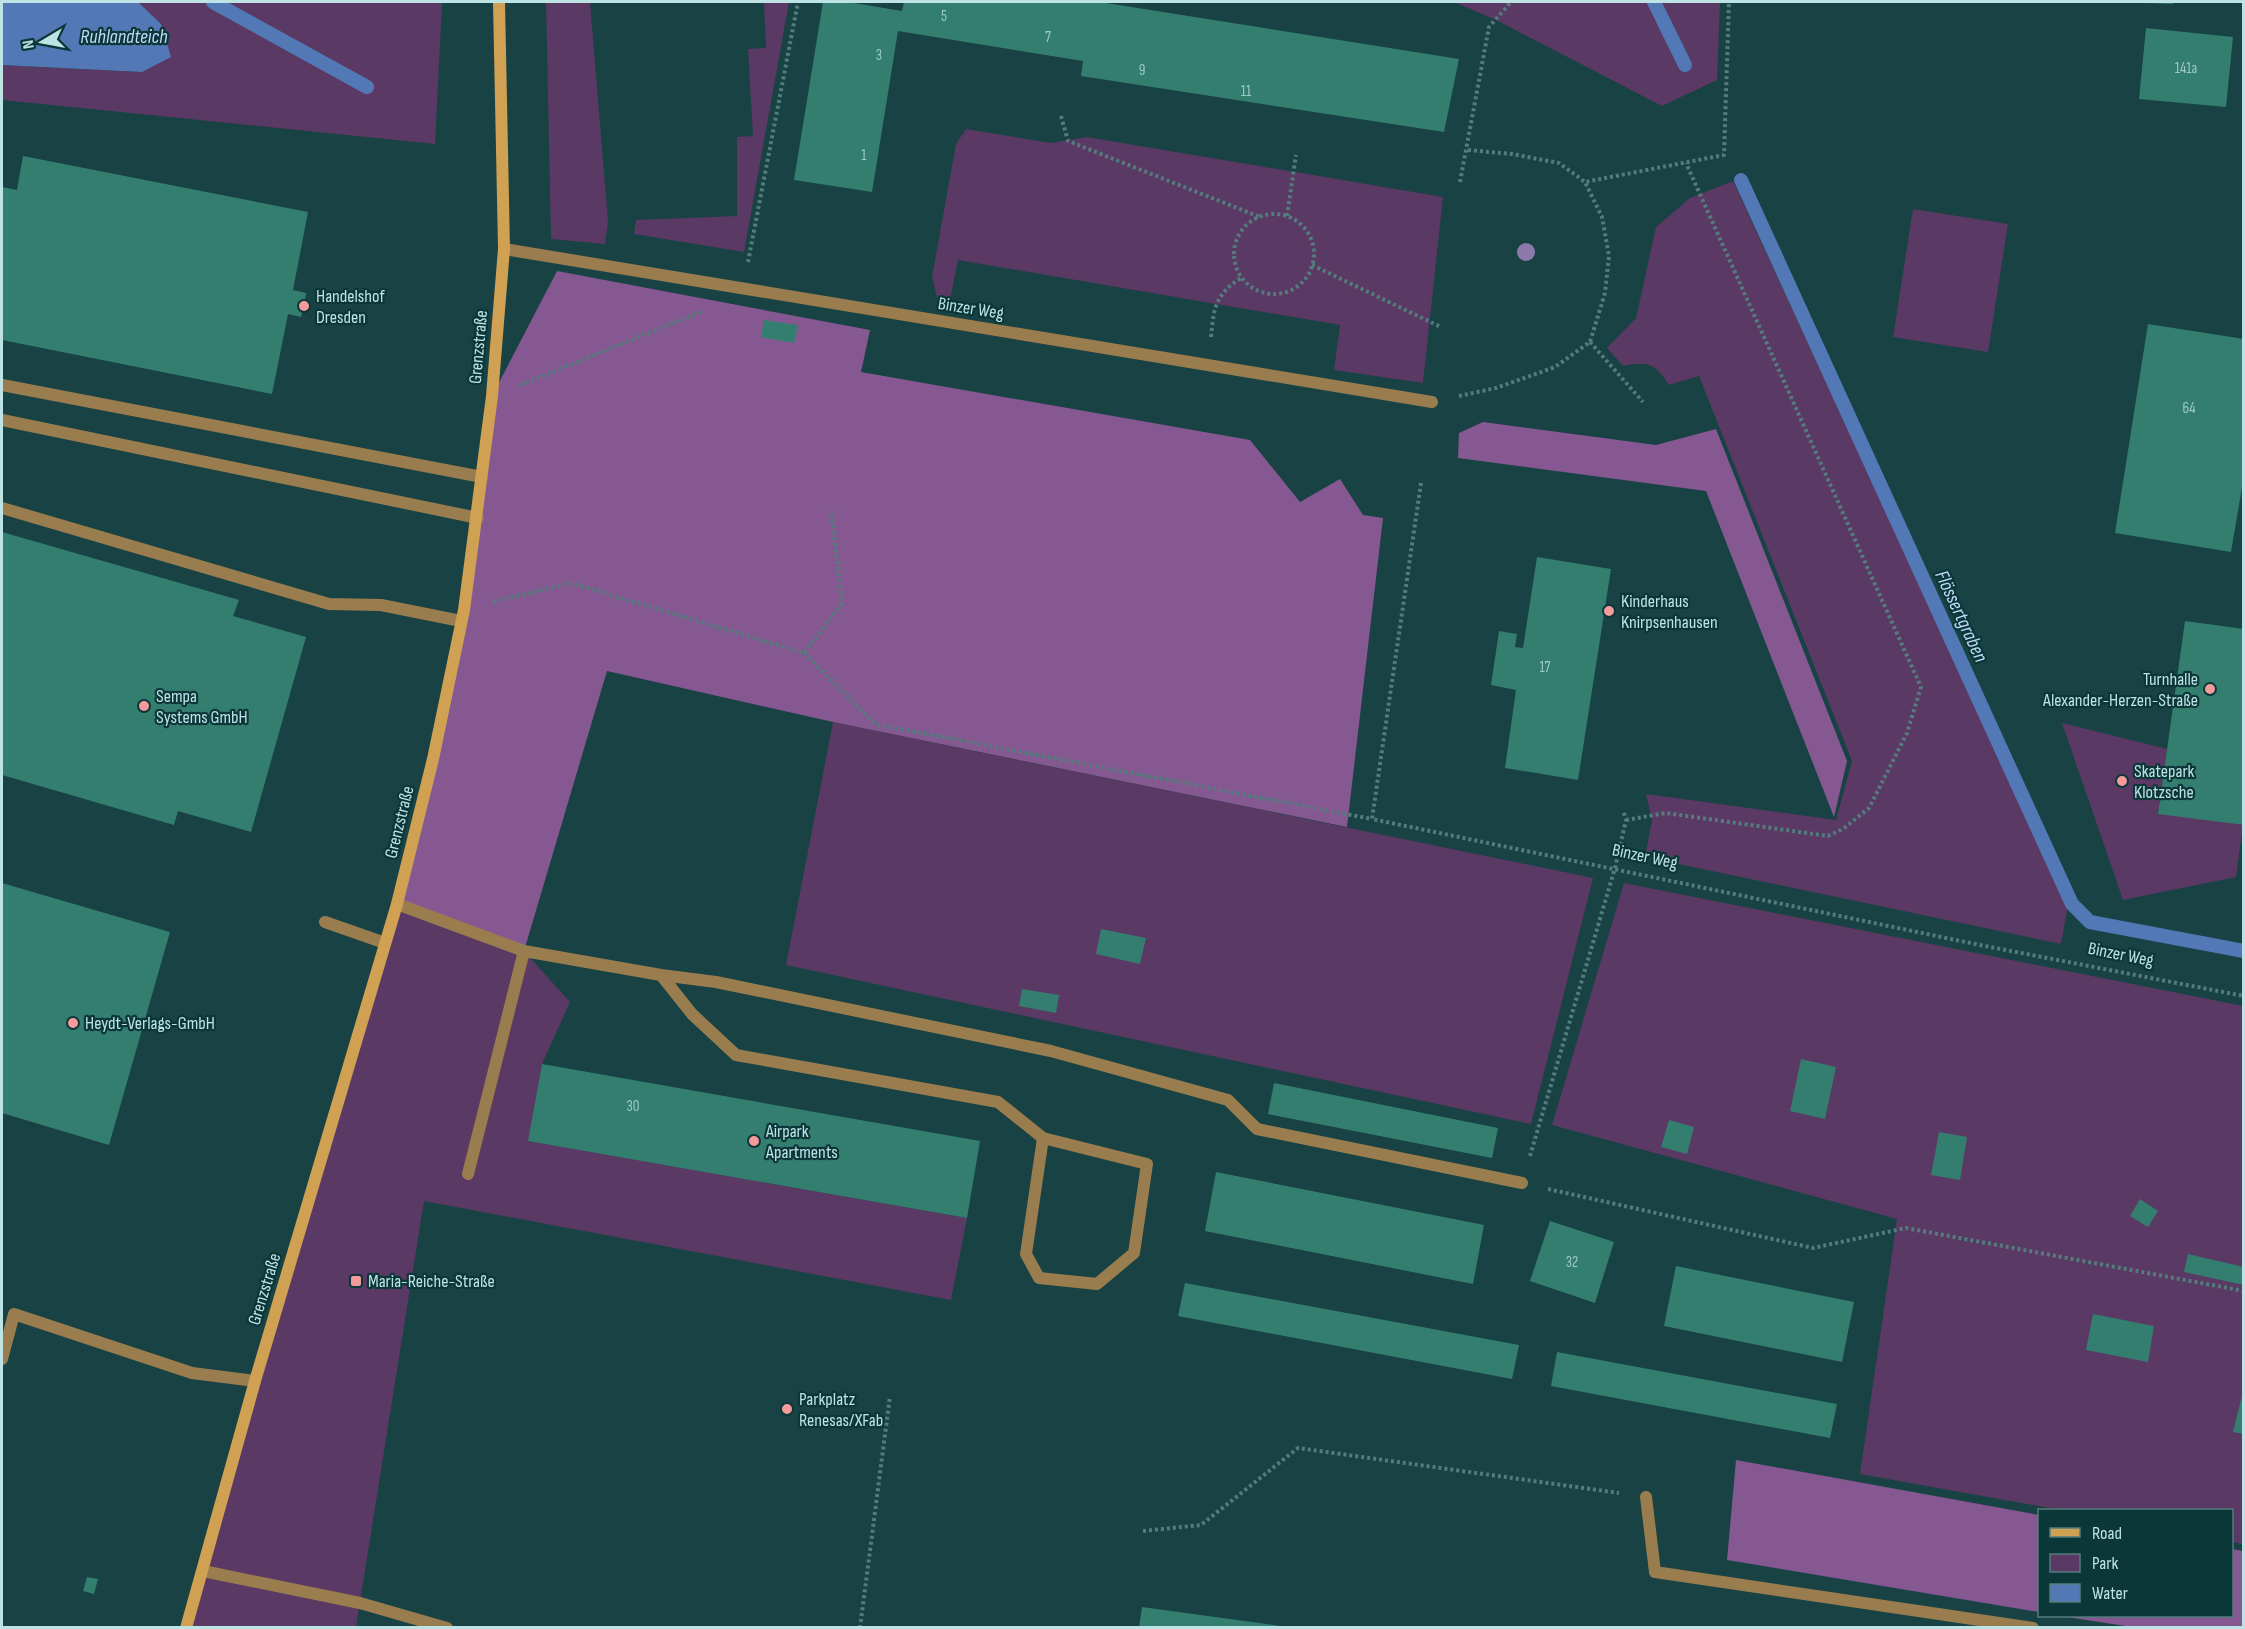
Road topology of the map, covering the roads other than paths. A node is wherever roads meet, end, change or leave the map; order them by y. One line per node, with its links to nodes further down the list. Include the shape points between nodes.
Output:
1 (499, 2): 2 (main road, Grenzstraße)
2 (504, 249): 4 (street, Binzer Weg); 6 (main road, Grenzstraße)
3 (2, 385): 6 (street)
4 (1432, 402)
5 (2, 420): 8 (street)
6 (482, 477): 8 (main road, Grenzstraße)
7 (2, 508): 9 (street, via 329,604 381,605)
8 (478, 518): 9 (main road, Grenzstraße)
9 (463, 615): 10 (main road, Grenzstraße)
10 (397, 904): 12 (main road, Grenzstraße); 13 (street)
11 (325, 922): 12 (street)
12 (385, 943): 19 (main road, Grenzstraße)
13 (524, 951): 14 (street); 16 (street)
14 (661, 975): 15 (street, via 692,1014 736,1055 998,1102); 17 (street, via 716,982 1051,1052 1228,1100 1257,1129)
15 (1043, 1138): 15 (street, via 1026,1254 1039,1278 1097,1284 1134,1253 1147,1164)
16 (468, 1174)
17 (1522, 1183)
18 (2, 1359): 19 (street, via 14,1314 192,1373)
19 (255, 1381): 21 (main road, Grenzstraße)
20 (1646, 1497): 24 (street, via 1655,1572)
21 (203, 1571): 22 (main road, Grenzstraße); 23 (street, via 360,1604)
22 (186, 1628)
23 (447, 1628)
24 (2033, 1628)

